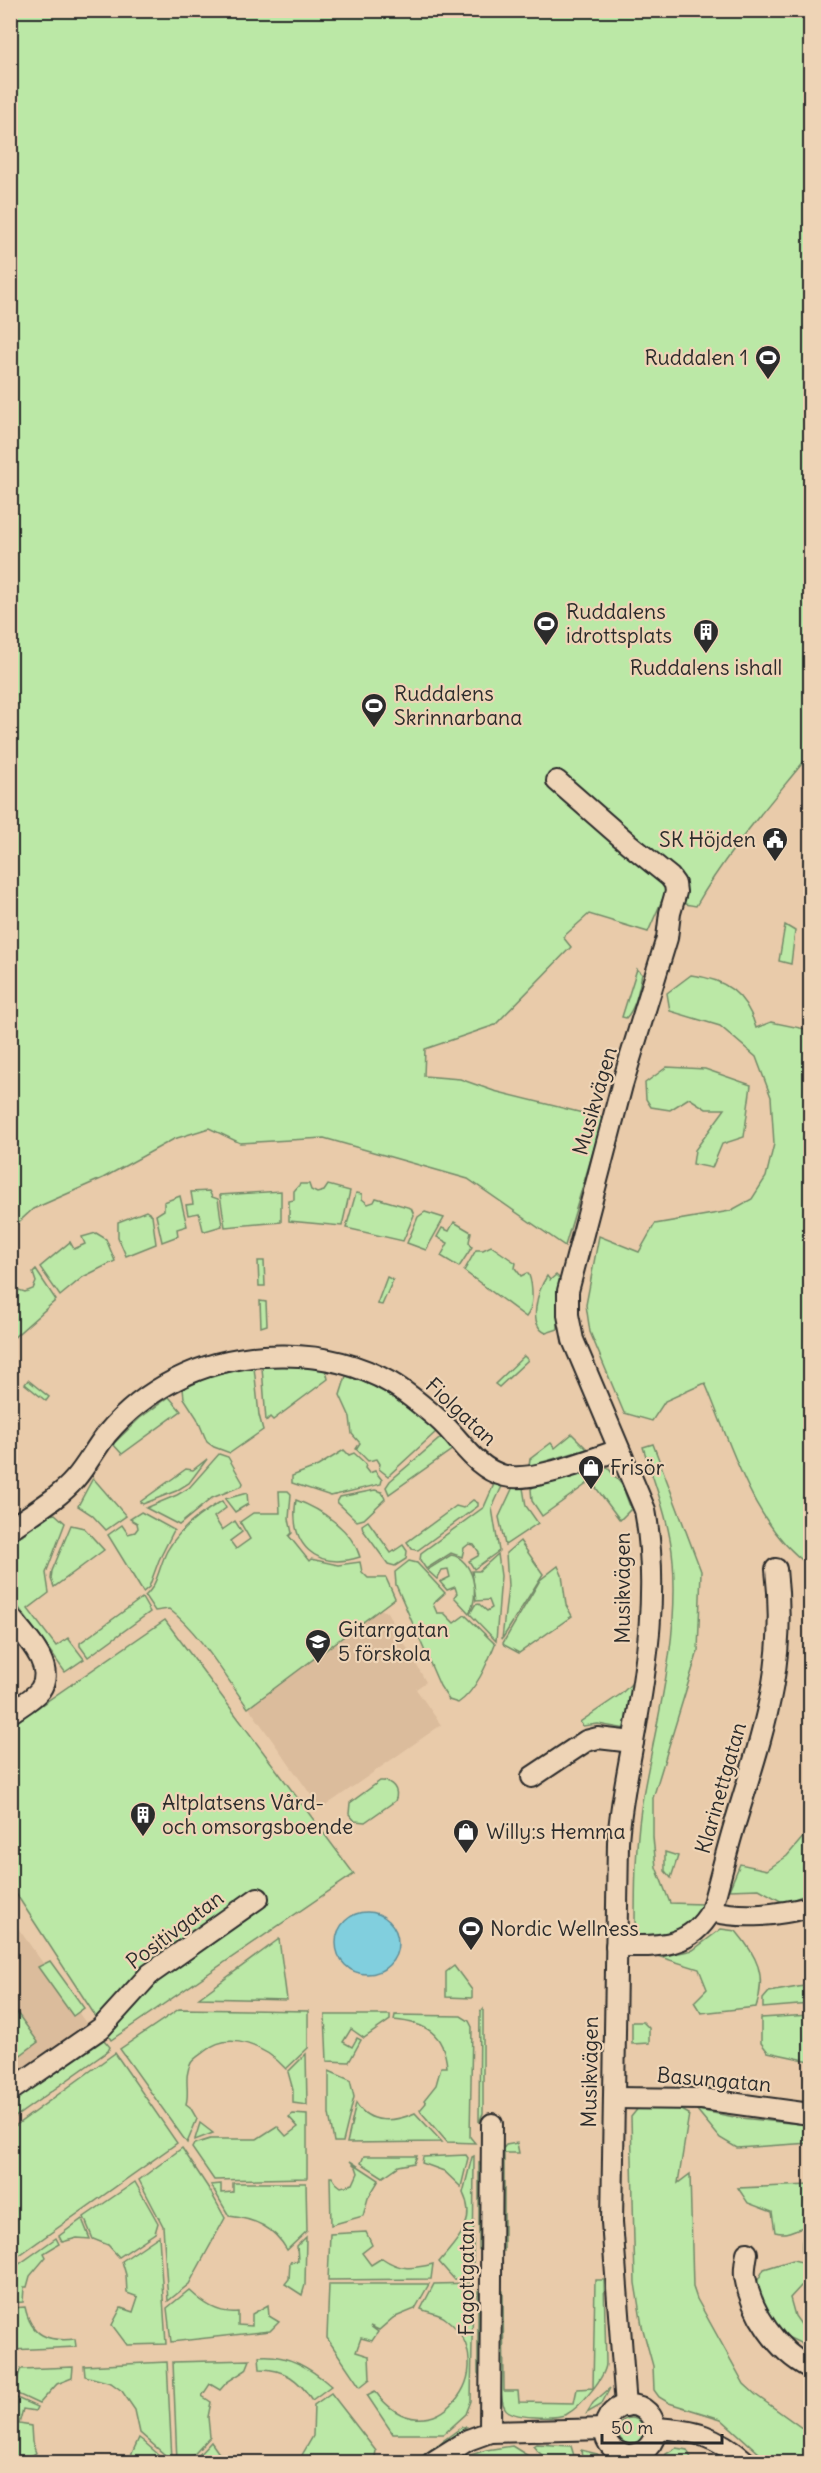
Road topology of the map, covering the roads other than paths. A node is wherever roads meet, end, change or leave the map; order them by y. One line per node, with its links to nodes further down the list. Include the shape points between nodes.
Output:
1 (557, 780): 2 (street, Musikvägen, via 670,877 676,892 667,938 622,1085 568,1291 573,1340)
2 (619, 1450): 3 (street, Fiolgatan, via 527,1477 504,1476 473,1459 421,1403 372,1373 300,1356 258,1357 204,1367 158,1390 120,1420 74,1480); 7 (street, Musikvägen, via 645,1510 650,1539 649,1635)
3 (10, 1529)
4 (776, 1569): 11 (street, Klarinettgatan, via 779,1653 773,1692)
5 (10, 1617): 6 (street, via 42,1660 44,1669 43,1685 38,1692)
6 (10, 1713)
7 (633, 1742): 8 (street, via 598,1738 586,1741); 12 (street, Musikvägen, via 620,1813)
8 (532, 1777)
9 (258, 1898): 13 (street, Positivgatan, via 150,1974 101,2028)
10 (810, 1907): 11 (street, via 764,1916)
11 (711, 1911): 12 (street, Klarinettgatan, via 705,1923 680,1941)
12 (616, 1946): 14 (street, Musikvägen)
13 (10, 2091)
14 (614, 2098): 15 (street, Basungatan, via 702,2099); 19 (street, Musikvägen, via 612,2222)
15 (810, 2114)
16 (492, 2124): 22 (street, Fagottgatan)
17 (747, 2253): 18 (street, via 745,2274 761,2318 779,2345 794,2360)
18 (810, 2368)
19 (626, 2406): 20 (street, via 647,2413); 21 (street, via 614,2412)
20 (655, 2428): 23 (street, via 651,2444); 25 (street, via 697,2432)
21 (606, 2429): 22 (street); 23 (street, via 611,2446)
22 (490, 2432): 24 (street, via 468,2440)
23 (633, 2459)
24 (433, 2463)
25 (746, 2463)

